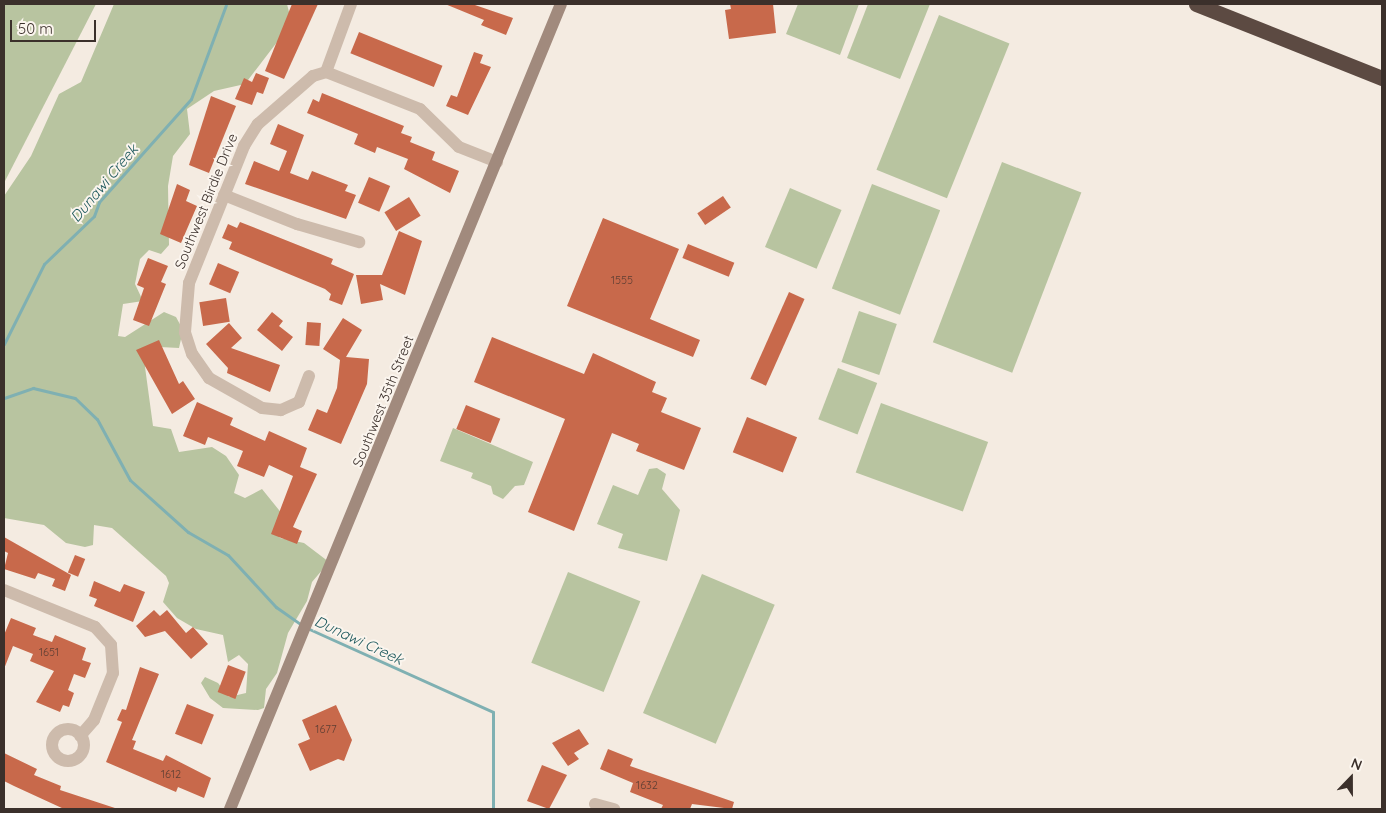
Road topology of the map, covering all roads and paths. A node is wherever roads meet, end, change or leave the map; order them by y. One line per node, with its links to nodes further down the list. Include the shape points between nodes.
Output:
1 (351, 4): 4 (street)
2 (561, 4): 6 (street, Southwest 35th Street)
3 (1196, 4): 5 (highway)
4 (326, 72): 6 (street, via 420,109 459,147); 7 (street, Southwest Birdie Drive, via 314,76 258,124)
5 (1382, 78)
6 (497, 162): 12 (street, Southwest 35th Street)
7 (224, 196): 8 (street, via 297,224); 9 (street, Southwest Birdie Drive, via 186,295 185,332 192,354 218,386 269,410 299,402)
8 (360, 242)
9 (309, 376)
10 (4, 590): 11 (street, via 95,627 111,645 113,673 94,720)
11 (80, 736)
12 (232, 803): 14 (street, Southwest 35th Street)
13 (595, 804): 15 (street)
14 (226, 809)
15 (614, 809)

